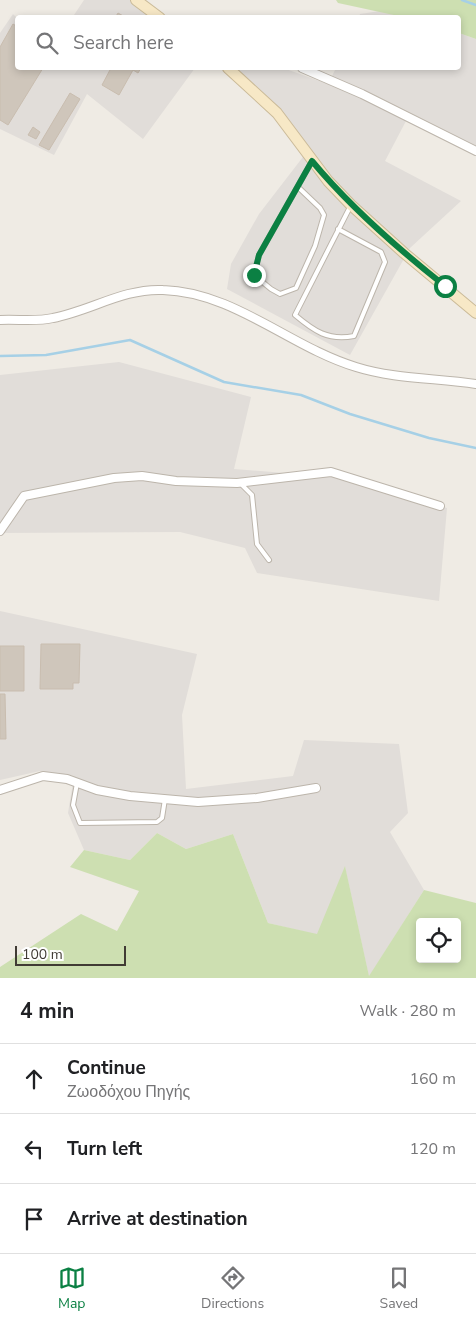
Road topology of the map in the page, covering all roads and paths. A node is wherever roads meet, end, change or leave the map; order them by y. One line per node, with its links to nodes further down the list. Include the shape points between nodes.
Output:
1 (136, 0): 2 (street)
2 (156, 15)
3 (230, 70): 6 (street, via 277,113)
4 (307, 70): 5 (street)
5 (476, 151)
6 (312, 161): 7 (lane); 8 (street)
7 (298, 187): 7 (lane, via 259,255 254,275 280,294 296,288 315,246 324,215)
8 (351, 205): 9 (lane); 10 (street)
9 (338, 229): 9 (lane, via 295,315 316,333 343,338 354,336 385,262 381,252)
10 (476, 313)
11 (0, 320): 12 (street, via 53,318 145,290 164,290 215,300 356,368)
12 (476, 384)
13 (237, 483): 14 (street, via 331,472); 15 (street, via 142,476 68,486 24,496); 16 (lane, via 252,495 257,544)
14 (440, 506)
15 (0, 531)
16 (269, 560)
17 (77, 784): 19 (street, via 67,779 43,776); 20 (street, via 106,792); 20 (lane, via 73,805 80,823 157,822 162,818)
18 (316, 788): 20 (street, via 258,798 198,802)
19 (0, 790)
20 (165, 800)

